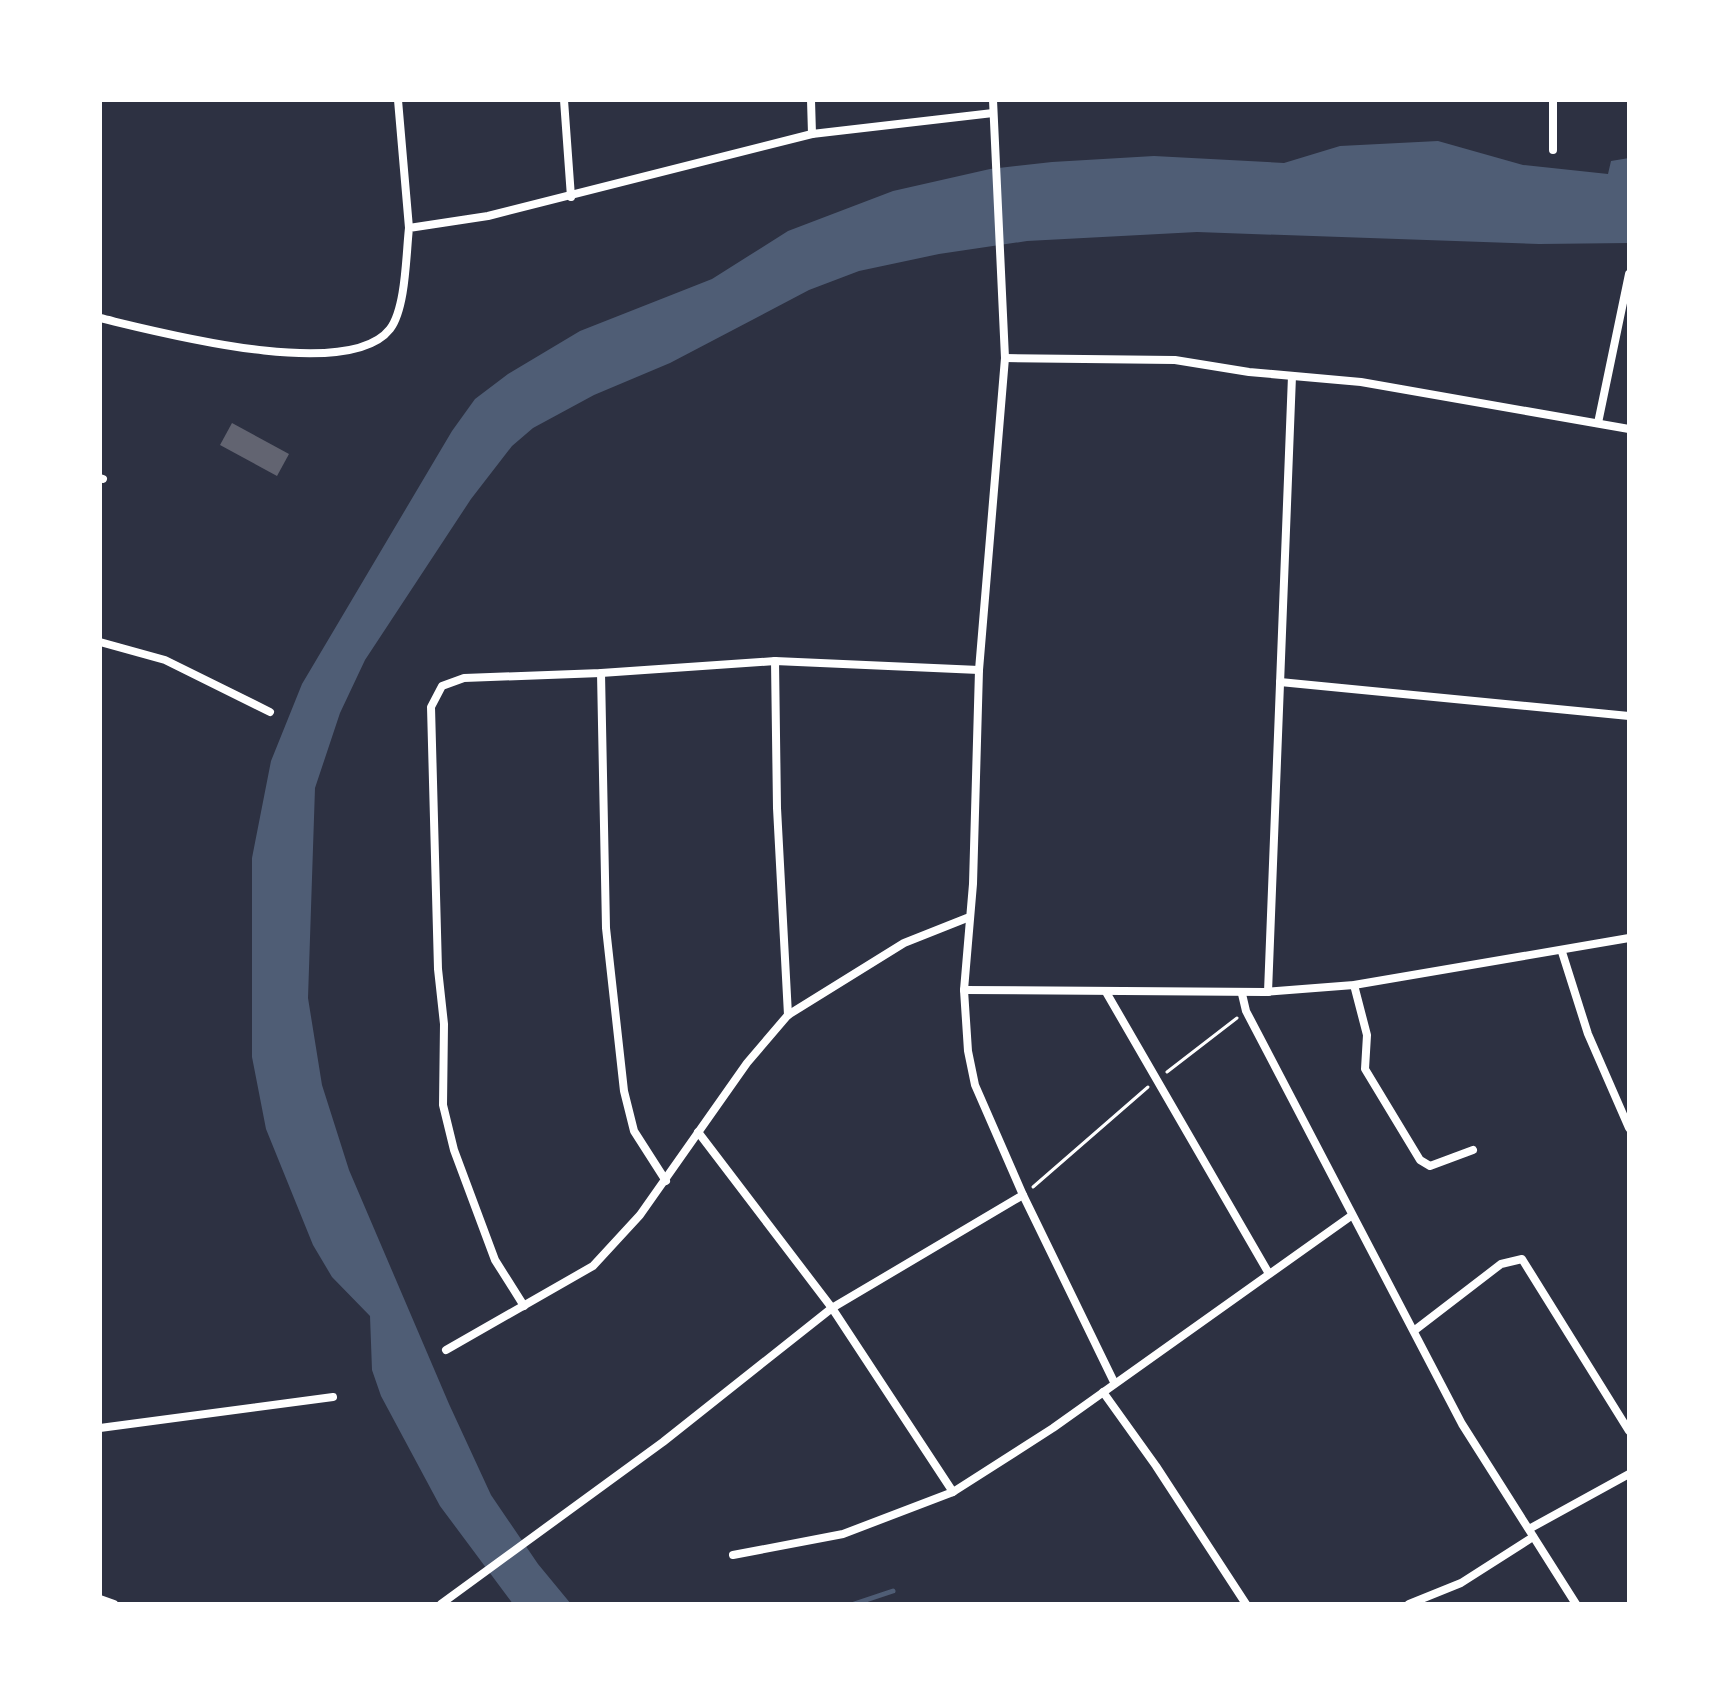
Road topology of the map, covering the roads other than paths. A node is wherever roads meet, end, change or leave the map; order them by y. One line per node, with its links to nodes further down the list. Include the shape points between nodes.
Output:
1 (398, 100): 10 (street)
2 (564, 100): 9 (street)
3 (811, 100): 7 (street)
4 (993, 100): 6 (street)
5 (1553, 100): 8 (street)
6 (993, 113): 7 (street); 13 (street)
7 (812, 134): 9 (street)
8 (1553, 150)
9 (571, 197): 10 (street)
10 (409, 228): 12 (street, via 393,325 381,340 358,349 299,353 225,348)
11 (1629, 274): 15 (street)
12 (100, 318)
13 (1005, 358): 14 (street, via 1149,358); 19 (street)
14 (1292, 376): 15 (street, via 1361,382); 21 (street)
15 (1598, 423): 16 (street)
16 (1629, 429)
17 (100, 642): 22 (street, via 165,660)
18 (775, 661): 19 (street); 20 (street); 32 (street)
19 (979, 670): 24 (street, via 973,884)
20 (601, 673): 36 (street, via 606,928 624,1091 634,1131); 40 (street, via 464,678 442,686 431,707 443,1105 495,1260)
21 (1280, 682): 23 (street); 30 (street)
22 (270, 712)
23 (1629, 716)
24 (967, 918): 28 (street); 32 (street, via 904,943)
25 (1629, 938): 26 (street)
26 (1562, 952): 27 (street); 33 (street, via 1588,1034)
27 (1354, 985): 30 (street); 35 (street, via 1367,1035 1365,1069 1420,1160 1430,1166)
28 (964, 990): 29 (street); 37 (street, via 975,1085)
29 (1106, 992): 31 (street); 39 (street)
30 (1268, 992): 31 (street)
31 (1242, 994): 38 (street)
32 (788, 1015): 34 (street)
33 (1629, 1128)
34 (698, 1132): 36 (street); 41 (street)
35 (1473, 1150)
36 (666, 1181): 40 (street, via 593,1266)
37 (1023, 1195): 41 (street); 44 (street)
38 (1351, 1216): 39 (street); 42 (street)
39 (1268, 1272): 44 (street)
40 (524, 1306): 43 (street)
41 (832, 1308): 50 (street); 56 (street)
42 (1415, 1330): 48 (street, via 1501,1264 1522,1259); 51 (street, via 1462,1424)
43 (446, 1350)
44 (1114, 1382): 45 (street)
45 (1103, 1392): 50 (street); 57 (street)
46 (333, 1397): 47 (street)
47 (100, 1428)
48 (1629, 1431)
49 (1629, 1474): 51 (street)
50 (953, 1492): 52 (street, via 843,1534)
51 (1531, 1533): 54 (street); 59 (street)
52 (733, 1555)
53 (100, 1599): 55 (street)
54 (1427, 1601): 58 (street)
55 (114, 1604)
56 (441, 1604)
57 (1246, 1604)
58 (1409, 1604)
59 (1576, 1604)

